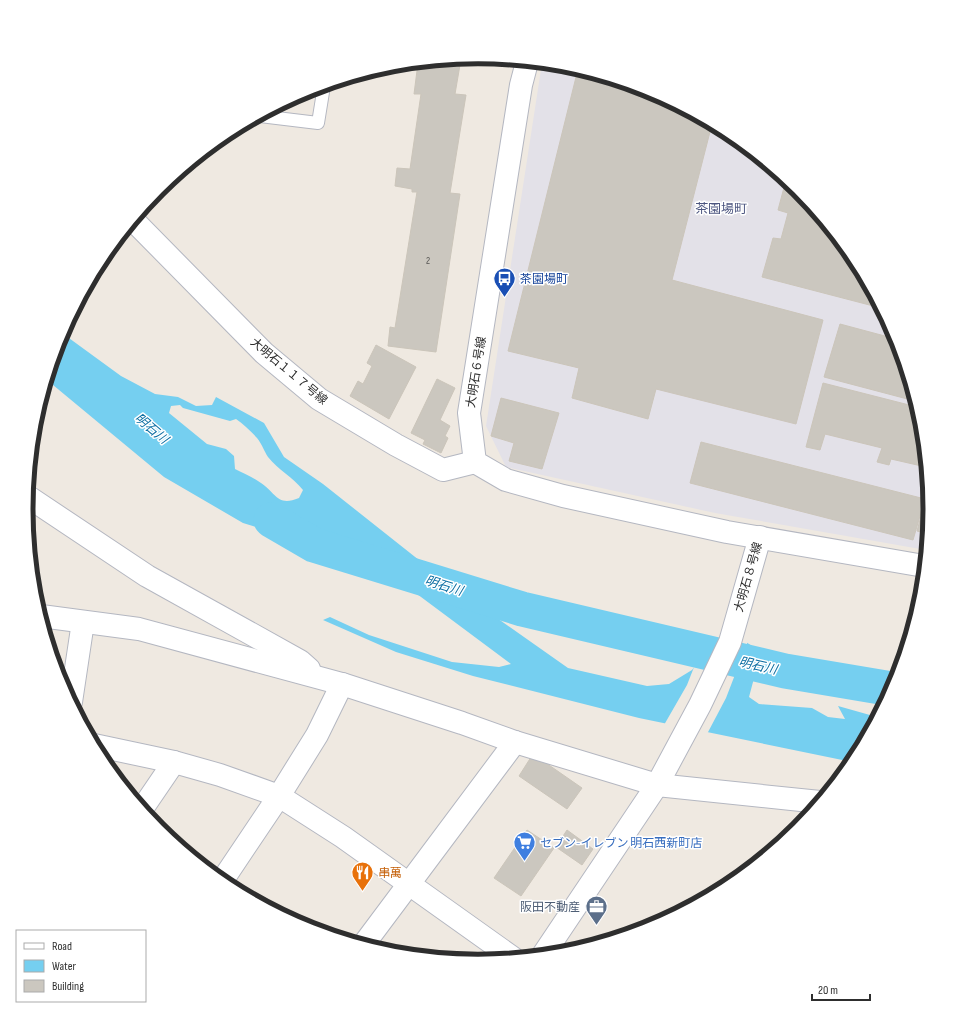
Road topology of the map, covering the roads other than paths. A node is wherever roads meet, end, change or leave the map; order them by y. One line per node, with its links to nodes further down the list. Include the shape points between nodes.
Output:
1 (526, 67): 5 (street, 大明石６号線, via 469,413)
2 (323, 92): 3 (lane, via 318,124)
3 (268, 117)
4 (137, 224): 5 (street, 大明石１１７号線, via 264,352 319,399 443,470)
5 (475, 462): 7 (street, via 506,480 563,496 727,532)
6 (33, 500): 11 (street, via 148,576 300,661)
7 (757, 547): 8 (street, 大明石８号線); 17 (street, 大明石８号線, via 730,642)
8 (919, 565)
9 (46, 617): 10 (street)
10 (83, 622): 11 (street, via 139,629); 13 (street)
11 (321, 678): 12 (street)
12 (342, 684): 14 (street); 18 (street, via 317,735)
13 (73, 692)
14 (515, 742): 17 (street); 22 (street)
15 (102, 747): 16 (street)
16 (174, 762): 18 (street); 20 (street)
17 (661, 777): 19 (street); 24 (street, 大明石８号線)
18 (279, 796): 21 (street); 22 (street)
19 (814, 801)
20 (145, 804)
21 (226, 875)
22 (409, 883): 23 (street); 25 (street)
23 (367, 940)
24 (548, 948)
25 (506, 953)

